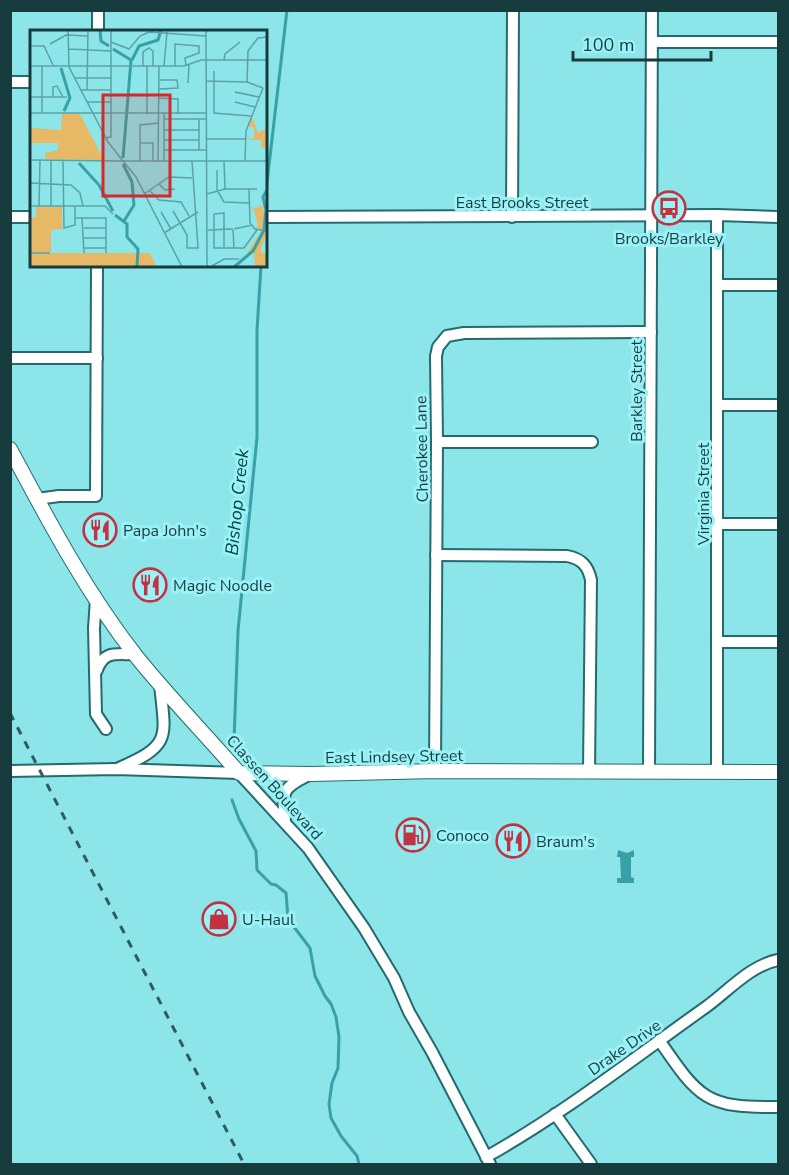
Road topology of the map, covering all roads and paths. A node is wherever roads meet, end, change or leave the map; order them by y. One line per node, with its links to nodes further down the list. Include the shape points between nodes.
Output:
1 (98, 10): 4 (street)
2 (513, 10): 14 (street)
3 (652, 10): 5 (street, Barkley Street)
4 (98, 30)
5 (652, 42): 6 (street); 10 (street, Barkley Street)
6 (778, 42)
7 (10, 82): 8 (street)
8 (30, 82)
9 (717, 215): 10 (street, East Brooks Street); 15 (street, East Brooks Street); 17 (street, Virginia Street)
10 (652, 216): 14 (street, East Brooks Street); 19 (street, Barkley Street)
11 (10, 217): 12 (street)
12 (30, 217)
13 (267, 217): 14 (street, East Brooks Street)
14 (512, 217)
15 (778, 217)
16 (97, 267): 21 (street)
17 (718, 285): 18 (street); 22 (street, Virginia Street)
18 (778, 285)
19 (651, 332): 24 (street, Cherokee Lane, via 447,336 436,356); 42 (street, Barkley Street)
20 (10, 358): 21 (street)
21 (97, 358): 27 (street, via 96,496)
22 (717, 405): 23 (street); 28 (street, Virginia Street)
23 (778, 405)
24 (437, 442): 25 (street); 30 (street, Cherokee Lane)
25 (592, 442)
26 (10, 449): 27 (main road, Classen Boulevard)
27 (37, 499): 31 (main road, Classen Boulevard)
28 (718, 524): 29 (street); 32 (street, Virginia Street)
29 (778, 524)
30 (436, 555): 40 (street, Cherokee Lane); 41 (street, via 567,556 586,566 591,580)
31 (96, 599): 34 (main road, Classen Boulevard); 35 (street)
32 (717, 642): 33 (street); 43 (street, Virginia Street)
33 (778, 642)
34 (135, 654): 35 (street, via 105,657); 36 (main road, Classen Boulevard)
35 (96, 674): 37 (street, via 96,714)
36 (160, 684): 38 (street, via 162,738 152,752); 45 (main road, Classen Boulevard)
37 (106, 729)
38 (116, 769): 39 (street, East Lindsey Street); 45 (street, East Lindsey Street)
39 (10, 771)
40 (435, 771): 41 (main road, East Lindsey Street); 46 (main road, East Lindsey Street)
41 (589, 772): 42 (main road, East Lindsey Street)
42 (649, 772): 43 (main road, East Lindsey Street)
43 (717, 772): 44 (main road, East Lindsey Street)
44 (778, 772)
45 (238, 773): 46 (main road, East Lindsey Street); 47 (street, Classen Boulevard)
46 (312, 774): 47 (street, via 284,791)
47 (285, 820): 52 (street, Classen Boulevard, via 320,864 385,961)
48 (778, 960): 49 (street, Drake Drive, via 755,970)
49 (659, 1040): 50 (street, via 683,1076 703,1095 721,1104); 51 (street, Drake Drive)
50 (778, 1107)
51 (555, 1114): 52 (street, Drake Drive); 53 (street)
52 (488, 1161)
53 (591, 1164)

